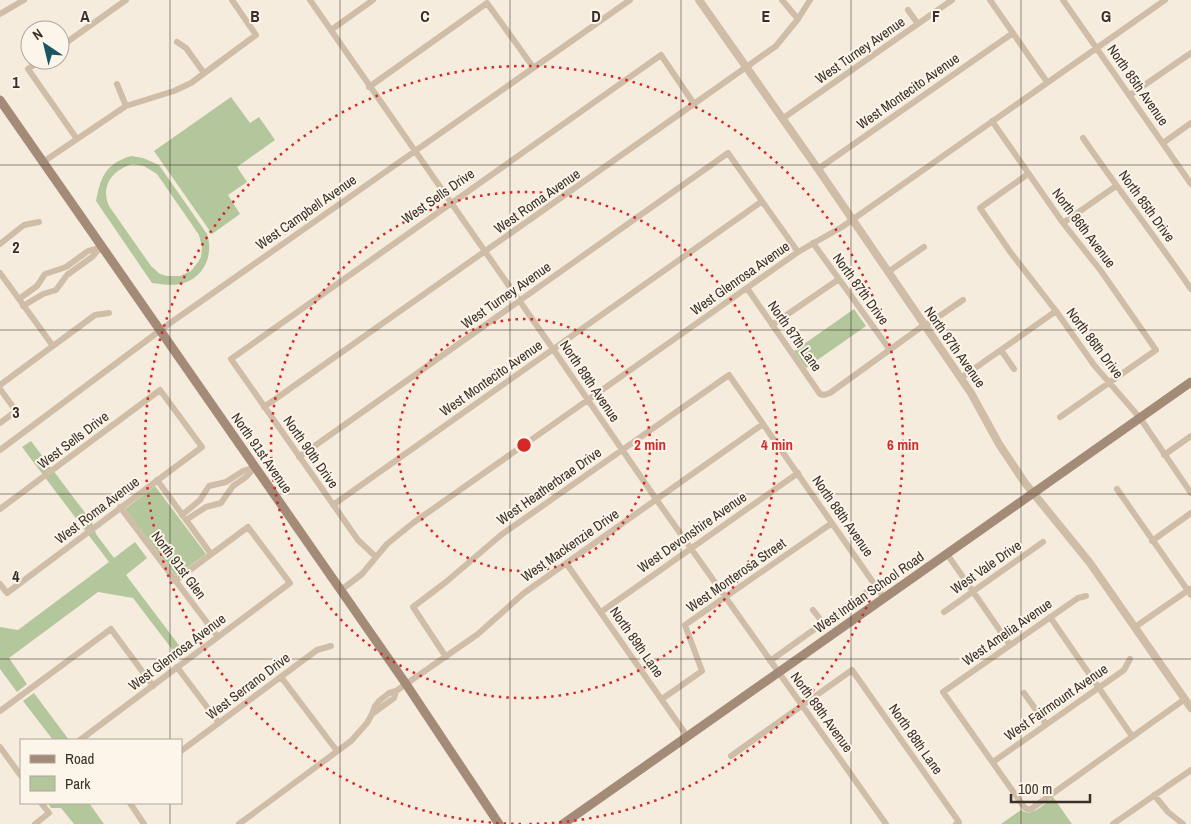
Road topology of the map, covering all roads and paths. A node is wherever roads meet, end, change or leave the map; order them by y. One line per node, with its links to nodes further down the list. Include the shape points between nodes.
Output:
1 (24, 0): 15 (street)
2 (126, 0): 20 (street)
3 (232, 0): 27 (street, via 256,35)
4 (310, 0): 18 (street, North 89th Avenue)
5 (374, 0): 18 (street)
6 (630, 0): 24 (street, West Campbell Avenue)
7 (698, 0): 25 (street, North 87th Avenue)
8 (782, 0): 16 (street)
9 (810, 0): 16 (street, West Roma Avenue)
10 (952, 0): 17 (street, West Turney Avenue)
11 (990, 0): 19 (street)
12 (1063, 0): 22 (street, North 85th Avenue)
13 (1165, 0): 22 (street, West Glenrosa Avenue)
14 (908, 10): 17 (street)
15 (0, 14)
16 (798, 19): 25 (street, West Roma Avenue, via 776,46)
17 (918, 24): 35 (street, West Turney Avenue)
18 (331, 30): 30 (street, North 89th Avenue)
19 (1013, 33): 28 (street); 43 (street, West Montecito Avenue)
20 (70, 40)
21 (177, 42): 27 (street, via 186,48)
22 (1097, 48): 28 (street, West Glenrosa Avenue); 31 (street, North 85th Avenue)
23 (1191, 53): 31 (street)
24 (533, 68): 30 (street, via 487,3); 41 (street, West Campbell Avenue)
25 (746, 68): 33 (street, West Roma Avenue); 35 (street, North 87th Avenue)
26 (29, 70): 39 (street)
27 (204, 73): 34 (street, via 174,91)
28 (1047, 82): 36 (street, West Glenrosa Avenue)
29 (117, 84): 34 (street)
30 (369, 87): 41 (street, North 89th Avenue)
31 (1130, 95): 40 (street, North 85th Avenue)
32 (0, 100): 42 (main road, North 91st Avenue)
33 (694, 104): 48 (street, West Sells Drive, via 661,55); 56 (street, West Roma Avenue)
34 (126, 106): 39 (street)
35 (782, 119): 43 (street, North 87th Avenue)
36 (992, 121): 44 (street, North 86th Avenue); 49 (street, West Glenrosa Avenue)
37 (1191, 123): 40 (street)
38 (1083, 138): 46 (street, North 85th Drive)
39 (77, 139): 42 (street)
40 (1162, 143): 45 (street, North 85th Avenue)
41 (415, 150): 48 (street, North 89th Avenue); 73 (street, West Campbell Avenue)
42 (44, 162): 54 (main road, North 91st Avenue)
43 (818, 169): 49 (street, North 87th Avenue)
44 (1028, 174): 51 (street, North 86th Avenue); 69 (street, North 86th Drive, via 980,208)
45 (1191, 184)
46 (1116, 186): 51 (street); 63 (street, North 85th Drive)
47 (761, 202): 57 (street); 67 (street, West Turney Avenue, via 728,154); 75 (street, West Montecito Avenue)
48 (451, 203): 56 (street, North 89th Avenue); 78 (street, West Sells Drive)
49 (852, 220): 52 (street, West Glenrosa Avenue); 58 (street, North 87th Avenue)
50 (39, 222): 53 (street, via 24,225)
51 (1063, 223): 82 (street, North 86th Avenue, via 1156,350)
52 (813, 243): 57 (street, West Glenrosa Avenue); 60 (street, North 87th Drive)
53 (0, 244)
54 (101, 246): 61 (street, via 57,272 46,274); 64 (street, via 92,257 67,275 56,290); 73 (main road, North 91st Avenue)
55 (924, 247): 58 (street)
56 (486, 252): 67 (street, North 89th Avenue); 87 (street, West Roma Avenue)
57 (798, 252): 62 (street, West Glenrosa Avenue)
58 (888, 272): 72 (street, North 87th Avenue)
59 (0, 274): 65 (street)
60 (839, 279): 71 (street); 76 (street, North 87th Drive)
61 (37, 286): 64 (street); 65 (street)
62 (747, 288): 71 (street, North 87th Lane); 86 (street, West Glenrosa Avenue)
63 (1191, 289)
64 (43, 294): 68 (street)
65 (19, 299): 68 (street)
66 (963, 300): 72 (street)
67 (520, 301): 75 (street, North 89th Avenue); 97 (street, West Turney Avenue)
68 (23, 306): 74 (street)
69 (1056, 311): 77 (street); 82 (street, North 86th Drive)
70 (109, 313): 74 (street, via 95,315)
71 (772, 325): 76 (street, North 87th Lane, via 820,394 824,395)
72 (925, 326): 76 (street); 81 (street, North 87th Avenue)
73 (160, 331): 94 (street, West Campbell Avenue); 98 (main road, North 91st Avenue)
74 (53, 346): 84 (street)
75 (553, 348): 86 (street, North 89th Avenue); 106 (street, West Montecito Avenue)
76 (890, 350)
77 (1001, 350): 79 (street); 81 (street)
78 (231, 359): 87 (street, North 90th Drive)
79 (1014, 369)
80 (729, 375): 91 (street, North 88th Avenue); 95 (street, West Heatherbrae Drive)
81 (961, 378): 102 (street, North 87th Avenue, via 999,444)
82 (1108, 382): 88 (street); 89 (street, North 86th Drive)
83 (1191, 382): 89 (main road, West Indian School Road)
84 (0, 384)
85 (0, 389): 90 (street, via 16,411)
86 (588, 400): 95 (street, North 89th Avenue); 118 (street, West Glenrosa Avenue, via 412,523)
87 (264, 407): 97 (street, North 90th Drive)
88 (1060, 417)
89 (1140, 418): 96 (street, North 86th Drive); 102 (main road, West Indian School Road)
90 (0, 423)
91 (763, 424): 99 (street, North 88th Avenue); 105 (street, West Mackenzie Drive)
92 (1191, 436): 96 (street)
93 (202, 447): 100 (street, West Roma Avenue); 109 (street, West Sells Drive, via 160,390)
94 (0, 450)
95 (621, 450): 105 (street, North 89th Avenue); 138 (street, West Heatherbrae Drive, via 501,535 413,607)
96 (1164, 455): 103 (street, North 86th Drive)
97 (300, 457): 106 (street, North 90th Drive)
98 (255, 467): 104 (street, via 226,482 209,486); 107 (street, via 229,490 221,503); 123 (main road, North 91st Avenue)
99 (798, 473): 112 (street, North 88th Avenue); 115 (street, West Devonshire Avenue)
100 (157, 480): 108 (street, West Roma Avenue); 111 (street)
101 (1117, 489): 113 (street)
102 (1033, 493): 117 (main road, West Indian School Road); 134 (street, North 87th Avenue, via 1075,543)
103 (1191, 493)
104 (203, 496): 107 (street); 111 (street)
105 (656, 500): 115 (street, North 89th Avenue); 119 (street, West Mackenzie Drive)
106 (333, 505): 118 (street, North 90th Drive, via 358,540)
107 (211, 506): 111 (street)
108 (120, 507): 120 (street, North 91st Glen); 121 (street, West Roma Avenue, via 6,592)
109 (0, 509)
110 (1191, 514): 113 (street)
111 (184, 517): 116 (street)
112 (832, 523): 122 (street, North 88th Avenue); 127 (street, West Monterosa Street)
113 (1152, 540): 124 (street)
114 (1043, 542): 125 (street, West Vale Drive)
115 (691, 548): 127 (street, North 89th Avenue); 130 (street, West Devonshire Avenue)
116 (211, 554): 120 (street); 135 (street, West Glenrosa Avenue, via 248,526 290,583)
117 (947, 554): 125 (street); 128 (main road, West Indian School Road)
118 (376, 557): 123 (street, West Glenrosa Avenue, via 362,574)
119 (566, 563): 130 (street, North 89th Lane); 138 (street, West Mackenzie Drive, via 524,592 478,634)
120 (175, 581): 135 (street, North 91st Glen)
121 (0, 584)
122 (875, 586): 128 (street, North 88th Avenue); 133 (street, West Indian School Road)
123 (341, 590): 144 (main road, North 91st Avenue)
124 (1190, 591): 134 (street)
125 (973, 592): 131 (street, West Vale Drive); 136 (street)
126 (1086, 596): 132 (street, West Amelia Avenue)
127 (725, 598): 140 (street, North 89th Avenue); 148 (street, West Monterosa Street, via 685,625 702,671)
128 (884, 598): 142 (main road, West Indian School Road)
129 (814, 610): 133 (street, West Indian School Road)
130 (601, 612): 148 (street, North 89th Lane)
131 (944, 612)
132 (1050, 617): 136 (street, West Amelia Avenue); 146 (street)
133 (822, 623): 140 (street, West Indian School Road)
134 (1135, 627): 149 (street, North 87th Avenue)
135 (218, 637): 141 (street, West Glenrosa Avenue)
136 (1010, 645): 164 (street, West Amelia Avenue, via 943,692)
137 (331, 646): 143 (street, West Serrano Drive, via 318,650)
138 (446, 657): 144 (street, West Mackenzie Drive)
139 (1130, 659): 146 (street, West Fairmount Avenue, via 1124,670)
140 (770, 660): 142 (street, North 89th Avenue)
141 (178, 667): 145 (street, West Glenrosa Avenue); 153 (street)
142 (778, 673): 150 (street, North 89th Avenue); 155 (main road, West Indian School Road)
143 (281, 677): 153 (street, West Serrano Drive); 160 (street)
144 (406, 684): 160 (street, West Mackenzie Drive); 174 (main road, North 91st Avenue)
145 (153, 686): 152 (street, via 111,629); 157 (street, West Glenrosa Avenue)
146 (1098, 688): 154 (street, West Fairmount Avenue); 156 (street)
147 (1024, 693): 154 (street)
148 (662, 699): 155 (street, North 89th Lane)
149 (1185, 699): 151 (street, North 87th Avenue); 156 (street)
150 (802, 705): 162 (street); 170 (street, North 88th Lane, via 852,670); 176 (street, North 89th Avenue)
151 (1191, 708)
152 (0, 711)
153 (219, 722): 159 (street, West Serrano Drive)
154 (1046, 724): 164 (street, West Fairmount Avenue)
155 (687, 736): 175 (main road, West Indian School Road)
156 (1132, 736): 164 (street, via 1031,809 1027,809)
157 (81, 739)
158 (0, 747): 161 (street)
159 (182, 750)
160 (337, 751): 173 (street, West Mackenzie Drive)
161 (6, 756): 163 (street); 166 (street)
162 (731, 756)
163 (0, 760)
164 (993, 762)
165 (1191, 770): 167 (street)
166 (20, 775)
167 (1154, 795): 177 (street); 178 (street)
168 (42, 804): 171 (street, via 49,813)
169 (131, 804): 172 (street)
170 (958, 823)
171 (34, 824)
172 (144, 824)
173 (239, 824)
174 (499, 824)
175 (563, 824)
176 (886, 824)
177 (1113, 824)
178 (1183, 824)

